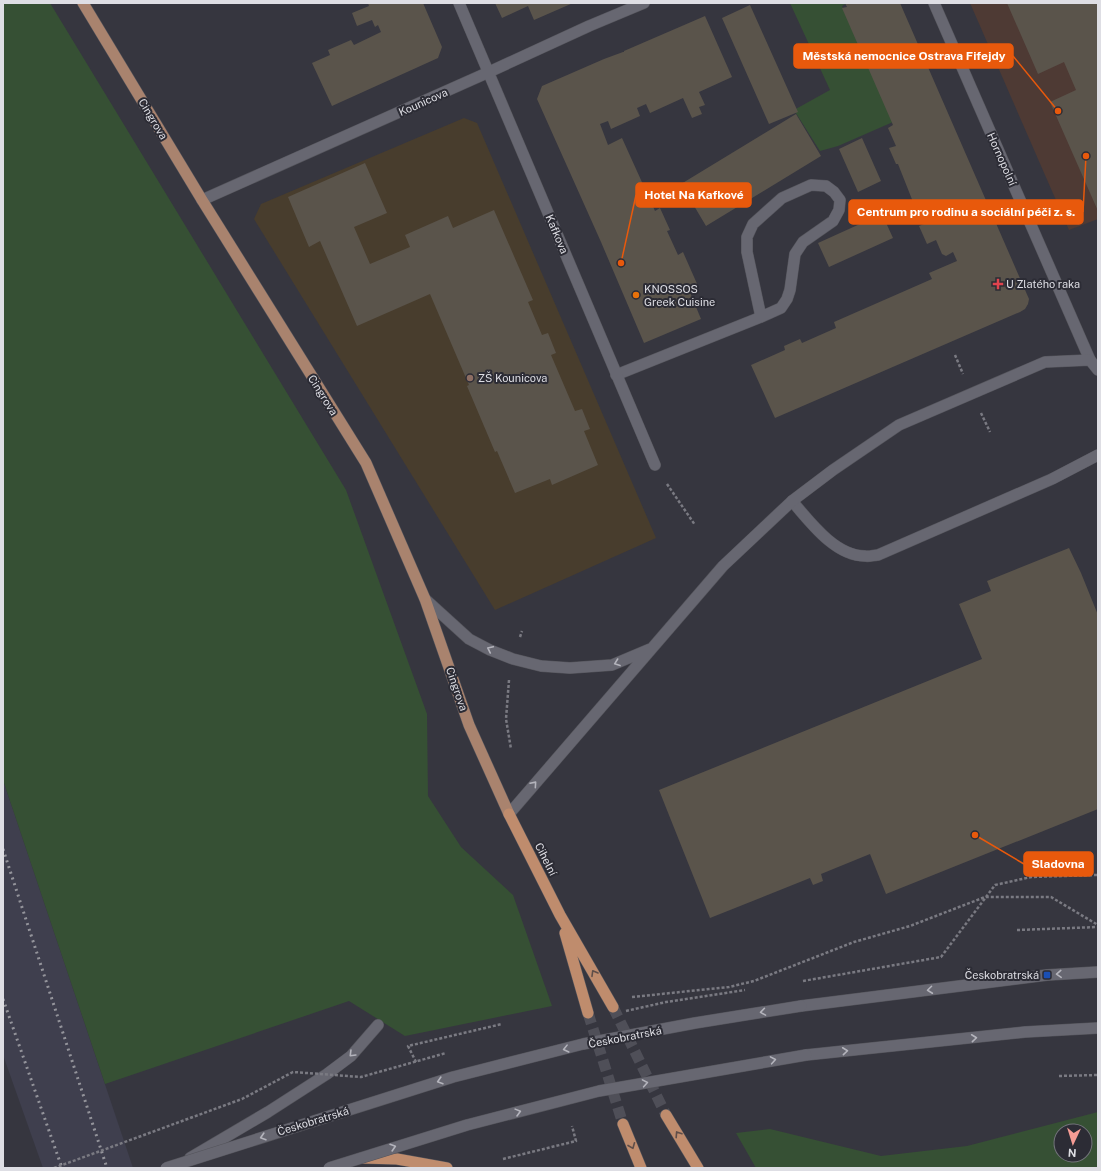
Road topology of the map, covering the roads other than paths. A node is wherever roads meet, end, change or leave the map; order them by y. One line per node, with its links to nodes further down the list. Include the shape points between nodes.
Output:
1 (82, 3): 6 (main road, Cingrova)
2 (459, 3): 5 (main road, Kafkova)
3 (644, 3): 5 (main road, Kounicova)
4 (934, 3): 8 (main road, Hornopolní)
5 (489, 72): 6 (main road, Kounicova); 10 (main road, Kafkova)
6 (202, 200): 14 (main road, Cingrova, via 366,463)
7 (761, 317): 7 (main road, via 747,252 747,237 752,224 782,198 811,185 826,186 840,200 839,210 833,221 803,242 795,254 790,290 781,308); 10 (main road)
8 (1090, 360): 9 (main road, Hornopolní); 13 (main road, via 1045,362 899,425)
9 (1098, 370)
10 (616, 375): 12 (main road, Kafkova)
11 (1098, 455): 13 (main road, via 1052,479 878,555 853,555 838,548)
12 (655, 465)
13 (792, 501): 15 (main road, via 723,566)
14 (425, 599): 15 (main road, one-way to 14, via 612,665 591,668 541,666 513,659 469,638); 16 (main road, Cingrova, via 469,725)
15 (653, 648): 16 (main road, one-way to 15)
16 (509, 814): 17 (highway, Cihelní)
17 (560, 915): 19 (highway, Cihelní, one-way to 17); 20 (highway, Cihelní)
18 (1098, 972): 26 (main road, Českobratrská, one-way to 26, bridge, via 1047,975 801,1006 583,1044 453,1077)
19 (613, 1007)
20 (588, 1013)
21 (378, 1025): 26 (main road, one-way to 26, bridge, via 351,1056 327,1074)
22 (1098, 1028): 25 (main road, one-way to 22, bridge, via 467,1125 599,1091 806,1055 1025,1032)
23 (666, 1115): 31 (highway, one-way to 23)
24 (623, 1124): 30 (highway, one-way to 30)
25 (357, 1158): 28 (main road, bridge); 29 (highway, bridge, via 397,1160)
26 (185, 1161): 27 (main road, Českobratrská, bridge)
27 (166, 1168)
28 (329, 1168)
29 (447, 1168)
30 (641, 1168)
31 (698, 1168)

